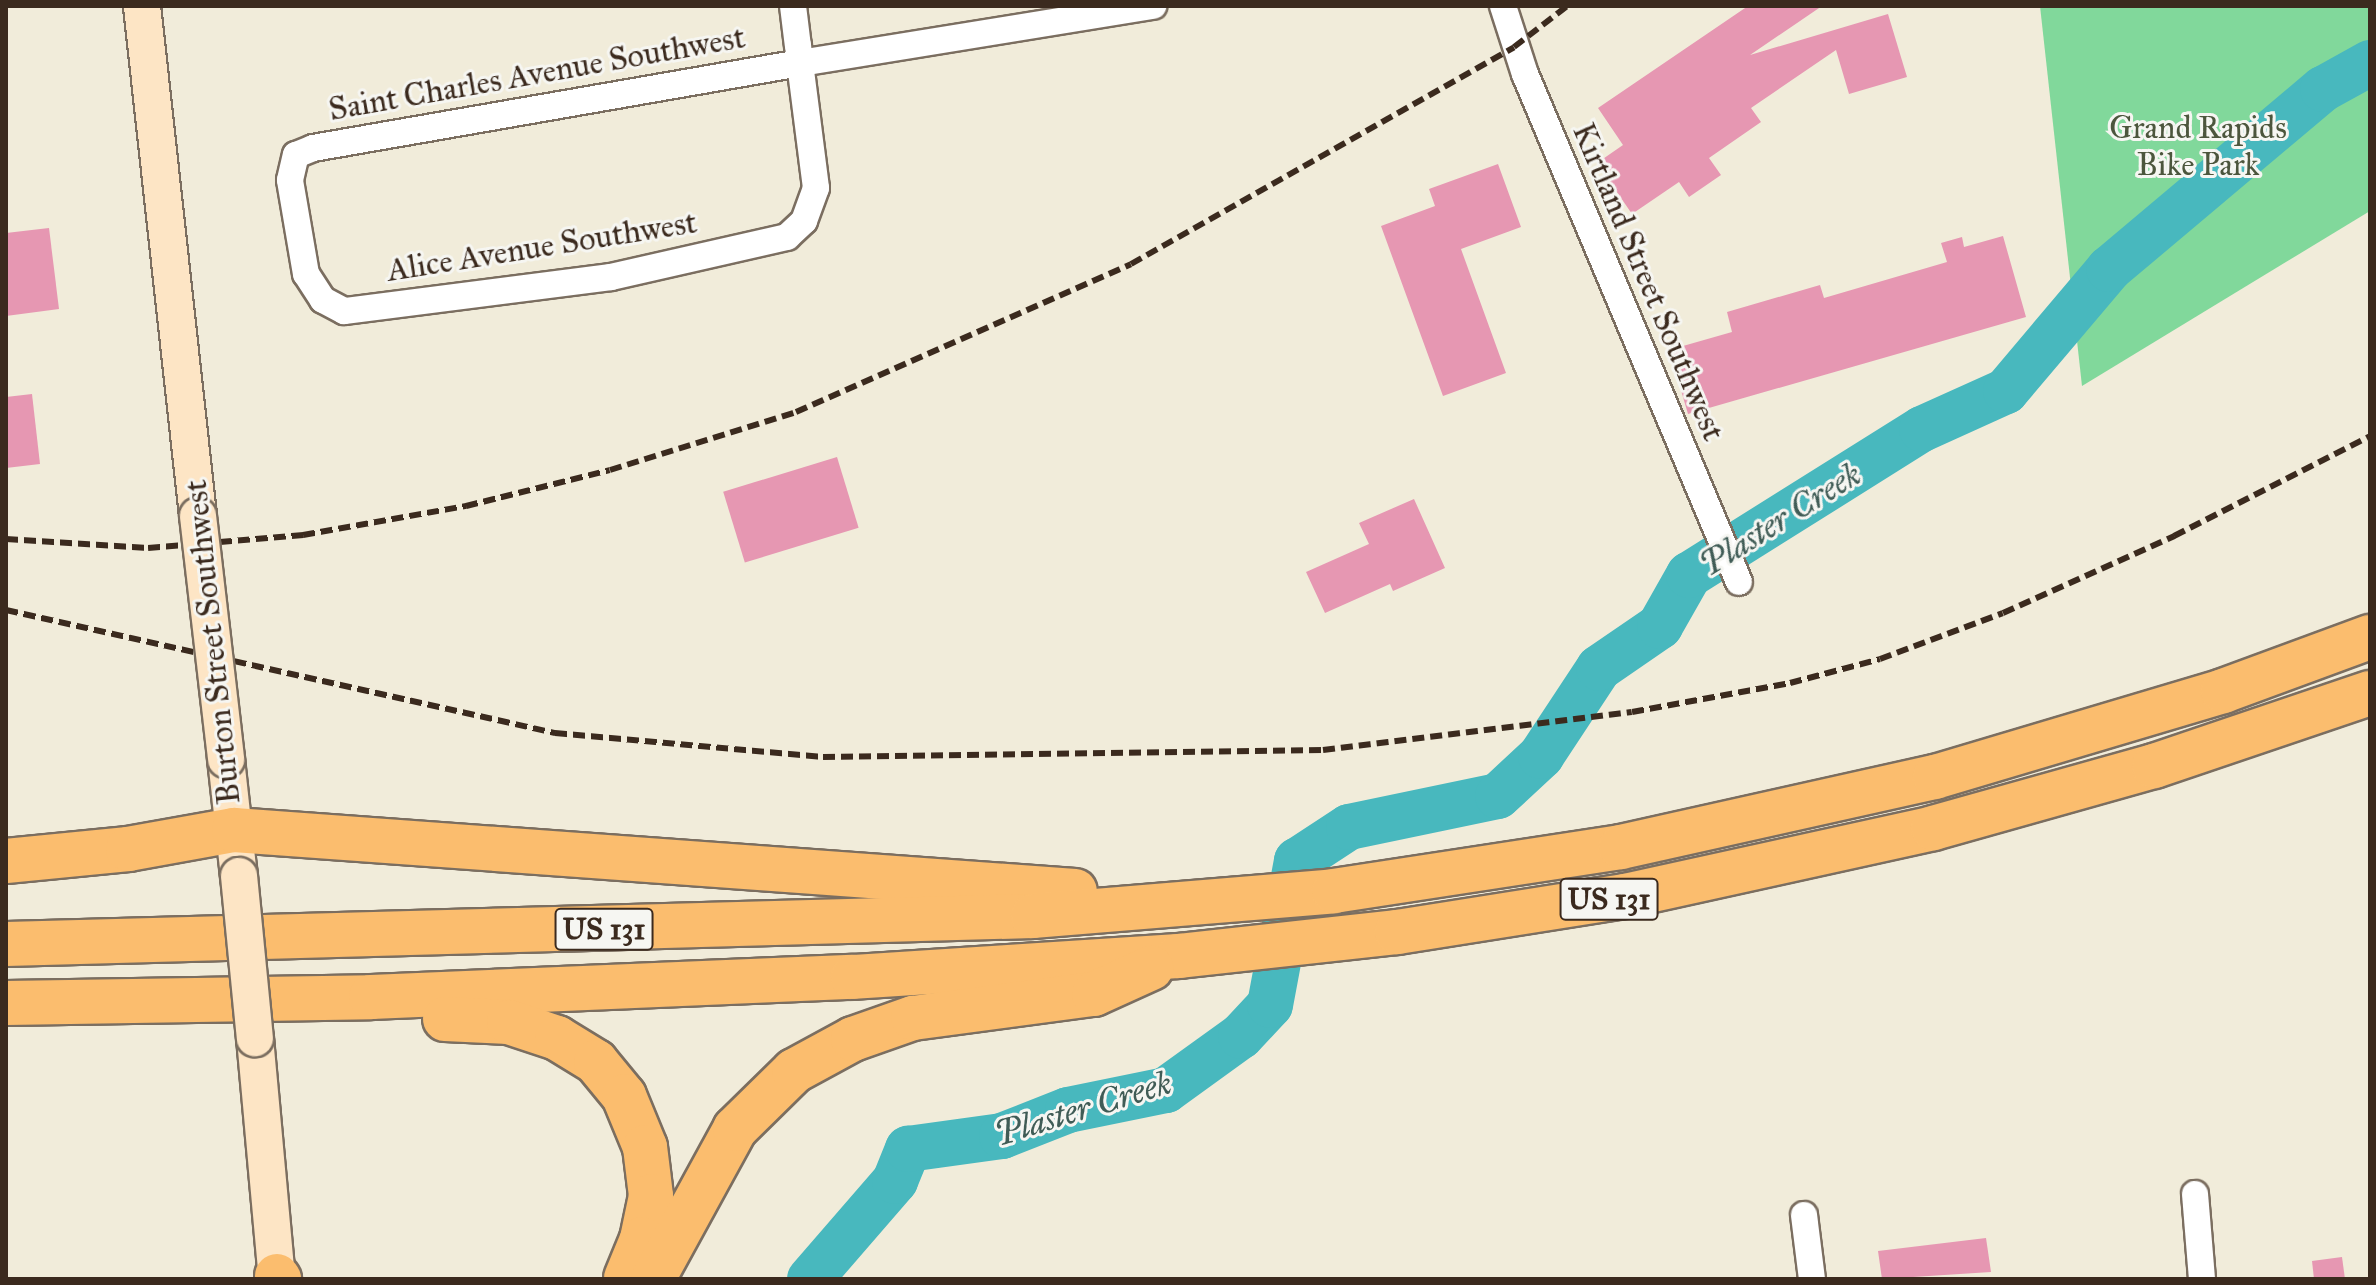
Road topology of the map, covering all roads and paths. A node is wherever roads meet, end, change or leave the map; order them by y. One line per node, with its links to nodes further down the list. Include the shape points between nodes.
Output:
1 (142, 6): 10 (main road, Burton Street Southwest, bridge)
2 (793, 6): 5 (street)
3 (1153, 6): 5 (street, Saint Charles Avenue Southwest)
4 (1503, 6): 7 (street, Kirtland Street Southwest, via 1519,60)
5 (800, 63): 6 (street, Saint Charles Avenue Southwest, via 313,148 296,155 290,180); 6 (street, Alice Avenue Southwest, via 816,188 804,221 787,237 611,277 344,311 323,300 306,274)
6 (297, 232)
7 (1739, 582)
8 (2370, 637): 12 (highway, US 131, via 2223,691 2022,753 1621,847 1440,877)
9 (2370, 693): 14 (highway, US 131, via 2033,802 1842,850 1572,906)
10 (234, 830): 11 (highway, via 128,849); 12 (highway, via 696,860); 19 (main road, Burton Street Southwest, bridge)
11 (6, 861)
12 (1207, 905): 13 (highway, US 131, via 864,922)
13 (6, 944)
14 (1179, 956): 15 (highway, US 131, via 853,977); 21 (highway, via 1094,994 913,1018 820,1055 774,1087 735,1129)
15 (371, 997): 16 (highway, US 131); 20 (highway, via 424,1018 484,1019 536,1030 596,1062 635,1119 650,1173 647,1220)
16 (6, 1003)
17 (2195, 1194): 23 (street)
18 (1804, 1215): 22 (street)
19 (277, 1278)
20 (625, 1279)
21 (653, 1279)
22 (1812, 1279)
23 (2202, 1279)

